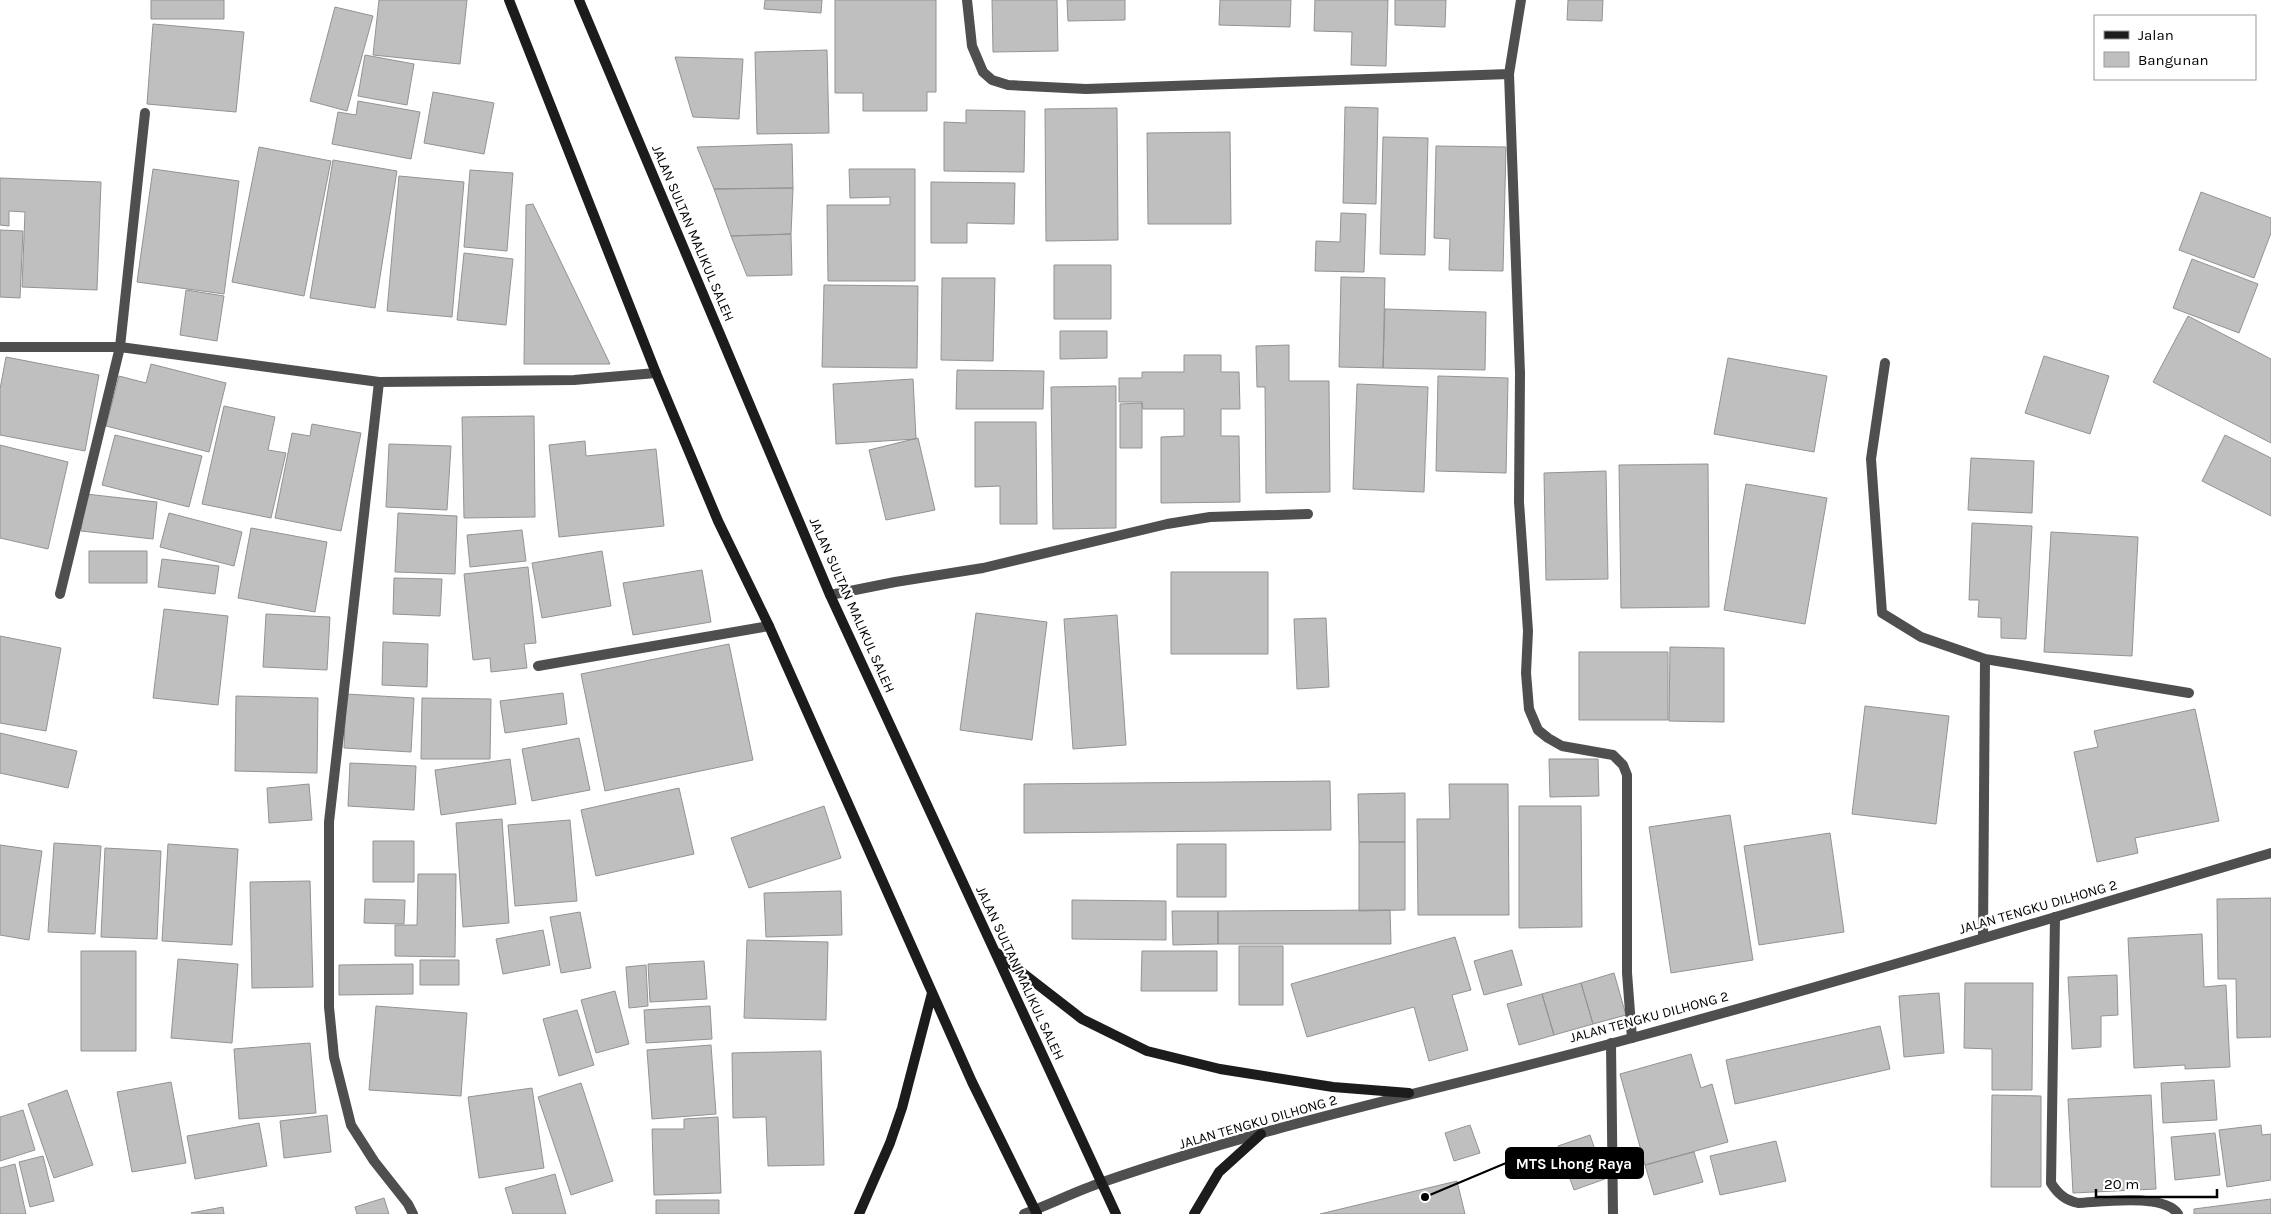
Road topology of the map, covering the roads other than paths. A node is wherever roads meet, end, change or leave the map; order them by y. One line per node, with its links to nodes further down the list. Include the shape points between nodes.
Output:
1 (509, 0): 10 (main road)
2 (579, 0): 14 (main road, JALAN SULTAN MALIKUL SALEH)
3 (967, 0): 5 (street, via 972,46 983,72 992,80 1008,85 1086,89)
4 (1521, 0): 5 (street)
5 (1509, 74): 24 (street, via 1520,373 1519,502 1530,710 1538,730 1548,738 1562,746 1613,755 1627,776 1626,973)
6 (145, 113): 8 (street)
7 (0, 347): 8 (street)
8 (120, 348): 11 (street); 13 (street)
9 (1885, 363): 16 (street, via 1871,458 1882,613 1921,637)
10 (656, 373): 11 (street, via 574,380); 15 (main road, via 718,521)
11 (379, 382): 30 (street, via 329,822 329,1007 334,1057 351,1125)
12 (1308, 514): 14 (street, via 1210,517 1167,524 983,568)
13 (60, 594)
14 (830, 595): 22 (main road, JALAN SULTAN MALIKUL SALEH)
15 (769, 626): 17 (street); 23 (main road)
16 (1985, 659): 18 (street); 21 (street)
17 (538, 666)
18 (2189, 693)
19 (2271, 853): 20 (street, JALAN TENGKU DILHONG 2)
20 (2055, 917): 21 (street, JALAN TENGKU DILHONG 2); 36 (street, via 2051,1183 2057,1193 2069,1201 2165,1203)
21 (1983, 937): 24 (street, JALAN TENGKU DILHONG 2)
22 (994, 950): 26 (main road, via 1082,1019 1147,1051 1220,1069 1333,1087); 28 (main road, JALAN SULTAN MALIKUL SALEH)
23 (932, 993): 29 (main road); 31 (main road, via 902,1108)
24 (1632, 1038): 25 (street, JALAN TENGKU DILHONG 2)
25 (1611, 1043): 26 (street, JALAN TENGKU DILHONG 2); 35 (street)
26 (1410, 1093): 27 (street, JALAN TENGKU DILHONG 2)
27 (1261, 1134): 28 (street, JALAN TENGKU DILHONG 2); 34 (main road, via 1219,1172)
28 (1102, 1182): 29 (street, JALAN TENGKU DILHONG 2); 33 (main road, JALAN SULTAN MALIKUL SALEH)
29 (1036, 1212): 32 (street, JALAN TENGKU DILHONG 2)
30 (413, 1214)
31 (859, 1214)
32 (1024, 1214)
33 (1116, 1214)
34 (1194, 1214)
35 (1613, 1214)
36 (2178, 1214)

